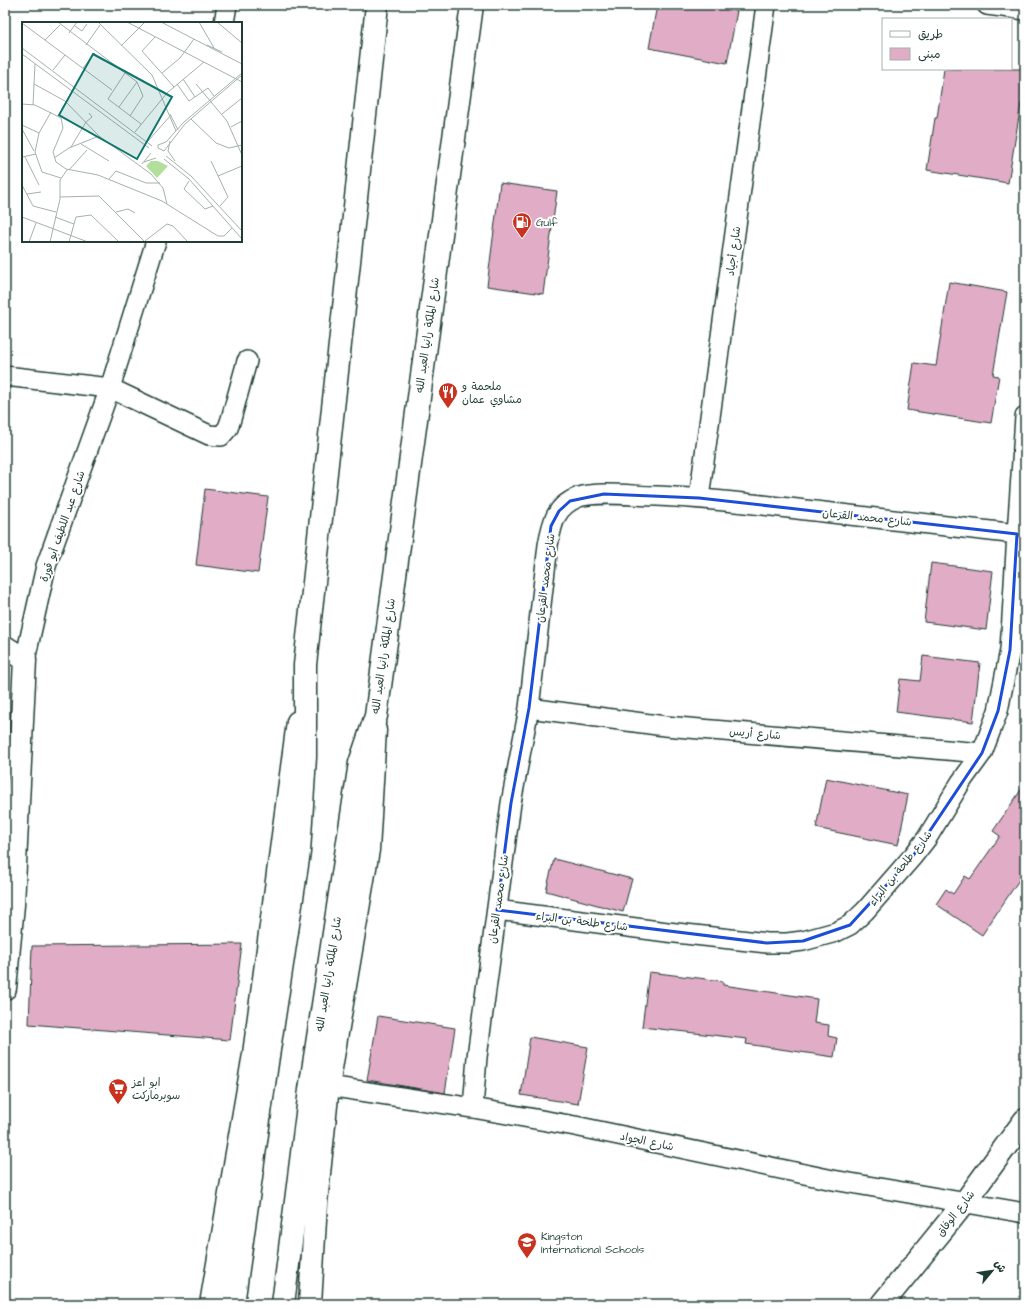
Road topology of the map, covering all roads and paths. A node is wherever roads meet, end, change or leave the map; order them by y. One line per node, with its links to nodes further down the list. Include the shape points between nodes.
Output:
1 (227, 5): 7 (street)
2 (377, 5): 17 (main road)
3 (472, 5): 19 (main road, شارع الملكة رانيا العبد الله)
4 (766, 5): 13 (street, شارع أجياد)
5 (987, 5): 6 (street)
6 (1025, 10)
7 (224, 22)
8 (156, 242): 11 (street, شارع عبد اللطيف أبو قورة)
9 (246, 361): 11 (street, via 228,428 221,436 209,435)
10 (5, 376): 11 (street)
11 (110, 388): 16 (street, شارع عبد اللطيف أبو قورة, via 46,566)
12 (1025, 417): 14 (street, شارع طلحة بن البراء)
13 (699, 498): 14 (street, شارع محمد القرعان); 18 (street, شارع محمد القرعان, via 604,494 570,501 559,511 551,526 548,545)
14 (1017, 534): 20 (street, شارع طلحة بن البراء, via 1010,650 998,711)
15 (5, 647): 16 (main road)
16 (25, 660): 22 (main road, شارع عبد اللطيف أبو قورة, via 13,905)
17 (305, 665): 28 (main road, via 254,1054); 29 (main road, via 305,757 299,852)
18 (529, 708): 20 (street, شارع أريس, via 665,726); 21 (street, شارع محمد القرعان, via 511,803)
19 (376, 716): 23 (main road, via 368,850); 30 (main road, شارع الملكة رانيا العبد الله, via 360,763 310,1090)
20 (982, 753): 21 (street, شارع طلحة بن البراء, via 913,856 865,911 850,925 836,932 803,941 768,943)
21 (497, 910): 24 (street, شارع محمد القرعان, via 477,1056)
22 (5, 988)
23 (328, 1086): 24 (street, شارع الجواد); 31 (main road, via 316,1202)
24 (473, 1108): 26 (street, شارع الجواد, via 575,1126 833,1180)
25 (1025, 1120): 26 (main road, شارع الوفاق)
26 (965, 1202): 27 (street, شارع الجواد); 32 (main road, شارع الوفاق)
27 (1025, 1213)
28 (211, 1304)
29 (232, 1304)
30 (283, 1304)
31 (310, 1304)
32 (882, 1304)

